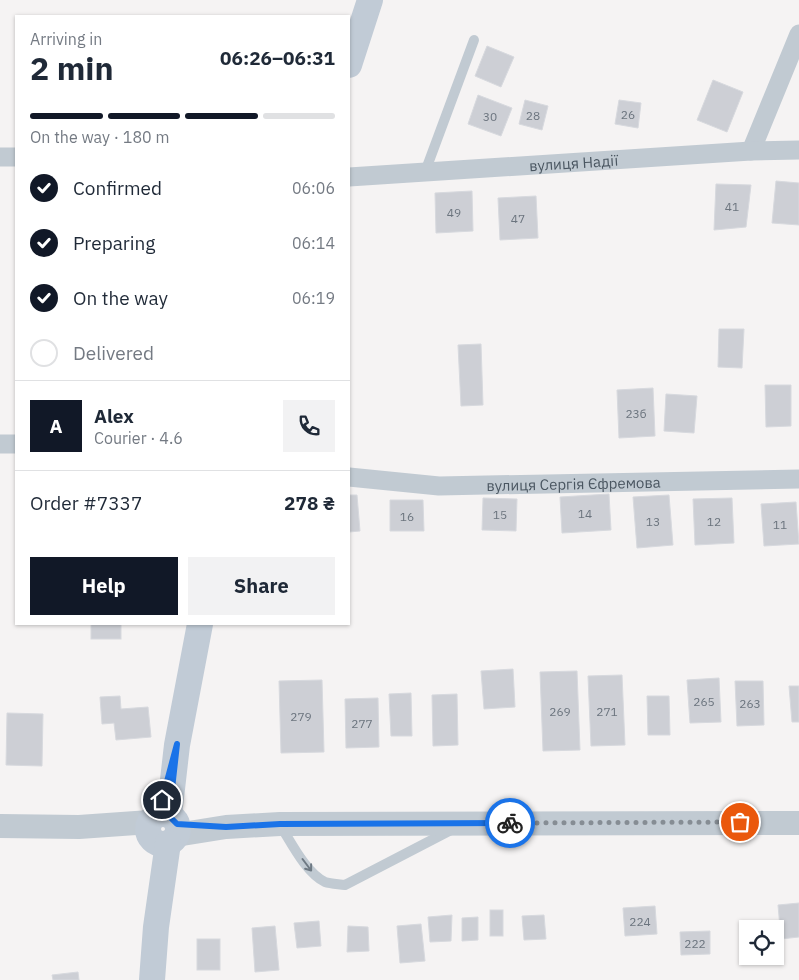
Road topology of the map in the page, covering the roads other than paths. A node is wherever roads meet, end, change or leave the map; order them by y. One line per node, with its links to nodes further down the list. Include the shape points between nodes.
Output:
1 (370, 0): 4 (main road)
2 (799, 34): 6 (street)
3 (474, 40): 9 (lane)
4 (350, 62)
5 (799, 150): 6 (street, вулиця Надії)
6 (751, 151): 9 (street, вулиця Надії)
7 (0, 157): 8 (street)
8 (15, 157)
9 (426, 172): 10 (street, вулиця Надії)
10 (350, 177)
11 (0, 444): 12 (street)
12 (15, 444)
13 (350, 477): 14 (street, вулиця Сергія Єфремова, via 439,486)
14 (799, 480)
15 (200, 625): 20 (main road)
16 (799, 822): 17 (street)
17 (466, 823): 18 (street); 18 (lane, one-way to 17, via 314,874 326,882 345,885)
18 (280, 824): 20 (street)
19 (0, 826): 20 (street)
20 (163, 829): 21 (main road)
21 (152, 980)

